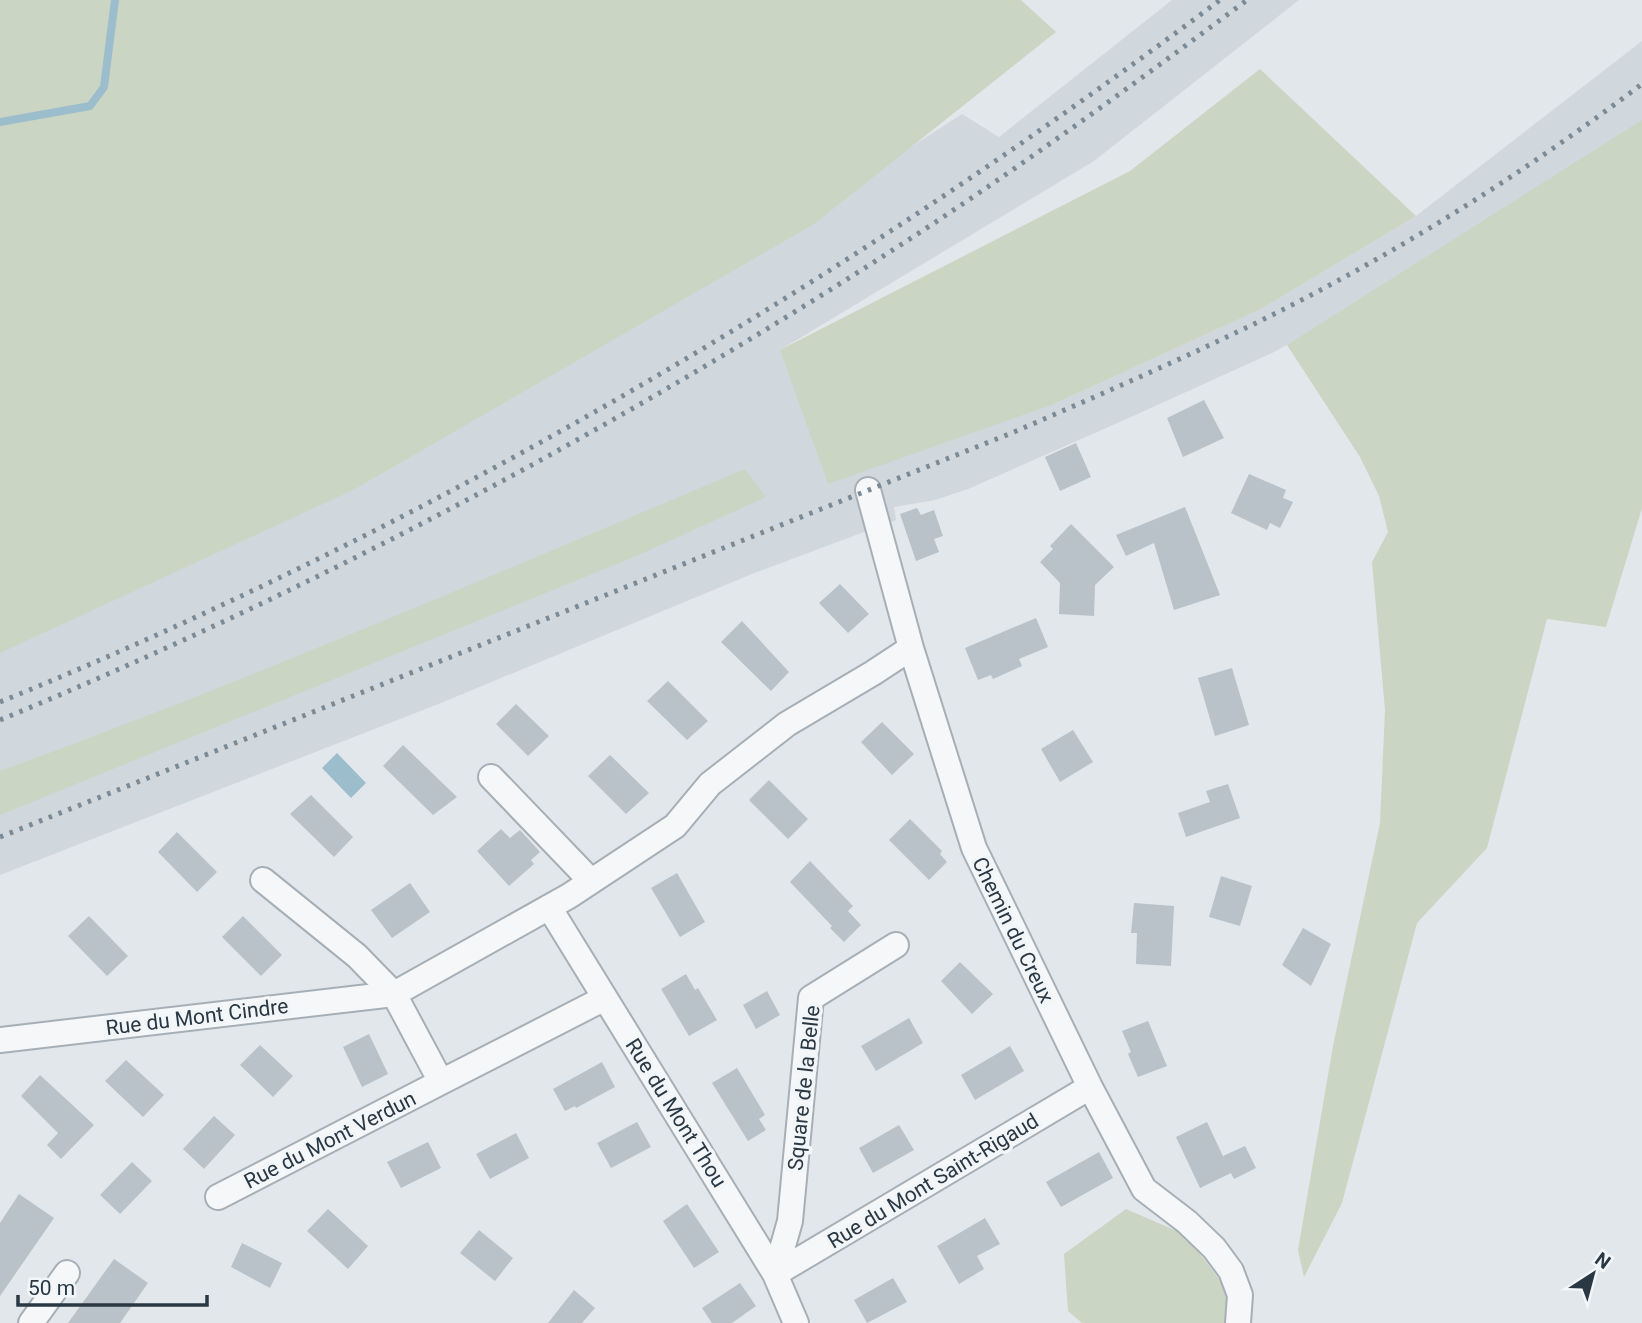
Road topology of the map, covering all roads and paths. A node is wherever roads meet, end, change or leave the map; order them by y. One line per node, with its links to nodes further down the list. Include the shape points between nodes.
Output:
1 (868, 491): 2 (street, Chemin du Creux)
2 (911, 648): 5 (street, Rue du Mont Cindre, via 787,724 710,784 675,826); 12 (street, Chemin du Creux, via 974,848)
3 (491, 777): 5 (street)
4 (263, 880): 8 (street, via 357,956)
5 (591, 881): 6 (street, Rue du Mont Cindre)
6 (549, 907): 8 (street, Rue du Mont Cindre); 9 (street, Rue du Mont Thou)
7 (896, 945): 15 (street, Square de la Belle, via 811,998 790,1221)
8 (394, 994): 10 (street, Rue du Mont Cindre); 11 (street)
9 (605, 998): 11 (street, Rue du Mont Verdun); 15 (street, Rue du Mont Thou)
10 (0, 1040)
11 (441, 1082): 13 (street, Rue du Mont Verdun)
12 (1090, 1087): 15 (street, Rue du Mont Saint-Rigaud); 18 (street, Chemin du Creux, via 1144,1189 1187,1222 1231,1271 1240,1295)
13 (218, 1197)
14 (67, 1273): 16 (street)
15 (775, 1274): 17 (street, Rue du Mont Thou)
16 (31, 1323)
17 (796, 1323)
18 (1238, 1323)

